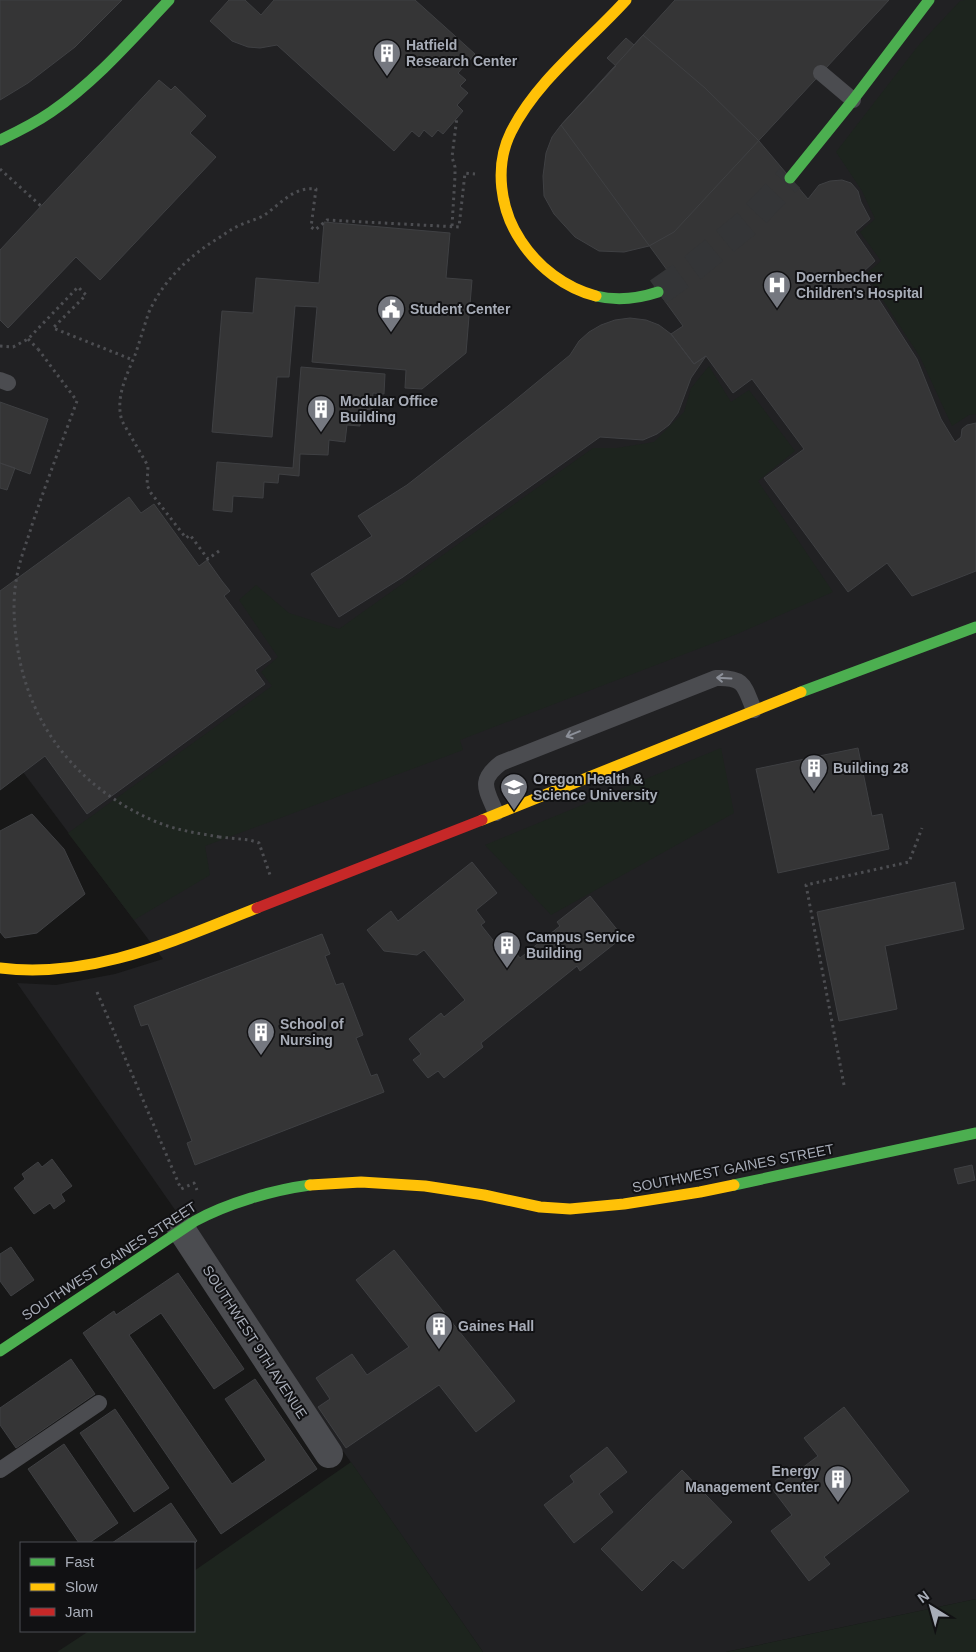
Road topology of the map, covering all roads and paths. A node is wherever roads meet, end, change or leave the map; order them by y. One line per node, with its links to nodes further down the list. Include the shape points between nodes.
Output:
1 (169, 0): 7 (street, via 68,101)
2 (626, 0): 13 (street, via 530,104 511,133 500,171 508,218 524,247 538,263 581,291 607,298 644,297)
3 (929, 0): 5 (street)
4 (822, 74): 5 (lane)
5 (853, 100): 10 (street)
6 (457, 118): 12 (path, via 452,157 455,176)
7 (0, 140)
8 (0, 169): 11 (path)
9 (475, 174): 12 (path, via 465,173 459,227)
10 (790, 178)
11 (41, 206)
12 (452, 226): 16 (path, via 327,220 315,230 311,226 316,189 297,191 262,216 210,242 184,263 158,295)
13 (658, 292)
14 (28, 339): 15 (path, via 13,347); 16 (path, via 78,287 86,294 53,328); 22 (path, bridge, via 77,400 16,577 15,630 21,668 31,700 63,754 82,775 110,797 171,828 259,843)
15 (0, 346)
16 (133, 360): 17 (path, via 118,406 122,421 148,466 147,485 186,538 190,535 208,559)
17 (219, 551)
18 (976, 628): 19 (street)
19 (754, 710): 20 (street); 20 (lane, one-way to 20, via 744,685 738,680 716,678 501,763 491,770 485,786)
20 (496, 814): 24 (street, via 144,952)
21 (922, 828): 25 (path, via 909,862 806,885)
22 (270, 876)
23 (0, 968): 24 (street)
24 (72, 969): 27 (path, via 80,996 98,992 181,1189 194,1183)
25 (844, 1085)
26 (976, 1133): 27 (street, SOUTHWEST GAINES STREET, via 700,1192 624,1204 570,1209 540,1207 425,1186 361,1182 308,1185 261,1196)
27 (208, 1214): 28 (street, SOUTHWEST GAINES STREET)
28 (181, 1229): 29 (street, SOUTHWEST GAINES STREET); 31 (street, SOUTHWEST 9TH AVENUE)
29 (0, 1352)
30 (99, 1403): 32 (lane)
31 (329, 1454)
32 (0, 1470)

